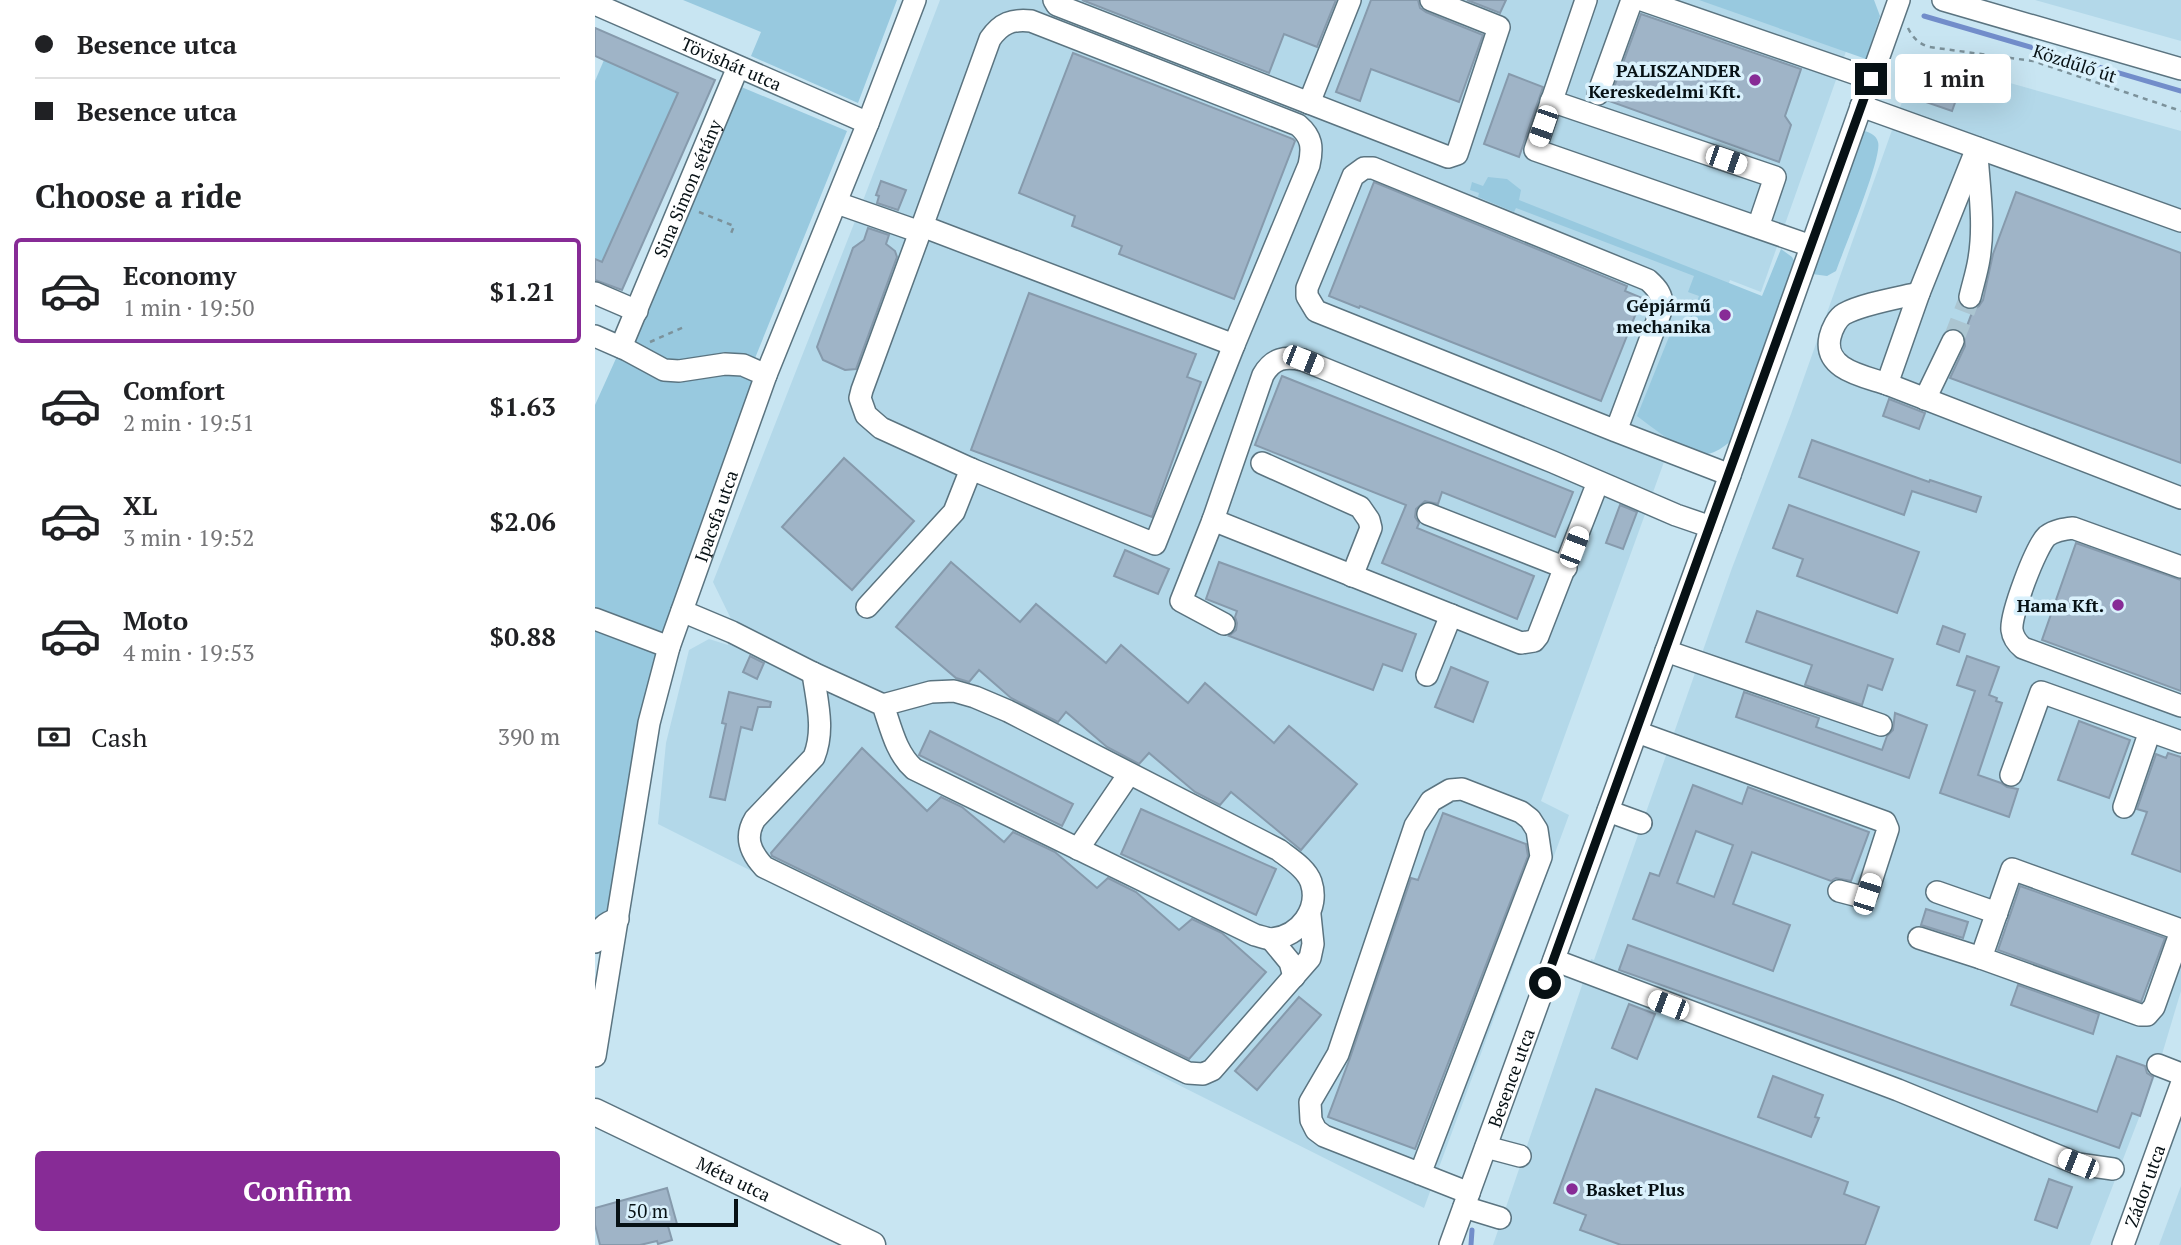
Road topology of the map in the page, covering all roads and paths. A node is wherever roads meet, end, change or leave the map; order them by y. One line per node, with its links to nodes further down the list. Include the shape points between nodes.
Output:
1 (915, 0): 19 (street, Ipacsfa utca)
2 (1053, 0): 16 (street)
3 (1350, 0): 16 (street)
4 (1431, 0): 16 (street, via 1499,27 1457,154 1448,157)
5 (1586, 0): 15 (street)
6 (1632, 0): 14 (street)
7 (1642, 0): 13 (street)
8 (1943, 0): 12 (street)
9 (595, 4): 11 (street, Tövishát utca)
10 (1898, 4): 13 (street, Besence utca); 18 (path, Közdűlő út, via 1913,38 1929,47 2033,61)
11 (738, 67): 19 (street, Tövishát utca); 22 (street, Sina Simon sétány)
12 (2181, 69)
13 (1871, 79): 17 (street, Besence utca)
14 (1598, 94)
15 (1551, 102): 24 (street, via 1535,150); 24 (street, via 1775,177)
16 (1309, 103)
17 (1861, 106): 20 (street); 27 (street, Besence utca)
18 (2181, 111)
19 (868, 123): 21 (street, Ipacsfa utca)
20 (1977, 148): 23 (street); 29 (street); 30 (street, via 1981,245)
21 (837, 203): 25 (street); 37 (street, Ipacsfa utca)
22 (681, 204): 26 (path, via 734,226); 31 (street, Sina Simon sétány)
23 (2181, 221)
24 (1758, 227): 27 (street)
25 (921, 229): 35 (street); 35 (street, via 990,38 1003,24 1031,21 1298,125 1305,132 1313,147 1309,165); 42 (street, via 860,398 871,421)
26 (730, 236)
27 (1811, 246): 43 (street, Besence utca)
28 (595, 293): 31 (street)
29 (1919, 293): 38 (street); 38 (street, via 1845,313 1831,334 1831,354 1839,365)
30 (1970, 297)
31 (637, 311): 36 (street, Sina Simon sétány)
32 (684, 327): 36 (path)
33 (596, 341): 36 (street)
34 (1953, 341): 39 (street)
35 (1234, 345): 42 (street, via 1155,544)
36 (624, 349): 37 (street, via 664,369 743,365)
37 (766, 375): 53 (street, Ipacsfa utca)
38 (1887, 384): 39 (street)
39 (1926, 399): 45 (street)
40 (1616, 431): 40 (street, via 1663,308 1658,288 1648,279 1373,168 1353,176 1307,288 1316,311); 43 (street)
41 (1262, 463): 51 (street, via 1360,507 1371,528)
42 (971, 469): 52 (street, via 954,512)
43 (1730, 475): 48 (street, Besence utca)
44 (1598, 482): 47 (street, via 1288,356 1269,366 1263,375); 48 (street); 50 (street)
45 (2181, 498)
46 (1427, 514): 50 (street)
47 (1213, 520): 51 (street); 56 (street, via 1181,601)
48 (1711, 527): 58 (street, Besence utca)
49 (2181, 567): 62 (street, via 2073,528 2062,529 2046,537 2037,551 2014,612 2012,630 2024,648)
50 (1566, 568): 54 (street, via 1534,641 1521,643)
51 (1352, 576): 54 (street)
52 (867, 607)
53 (682, 611): 57 (street, Ipacsfa utca); 59 (street)
54 (1451, 615): 60 (street)
55 (595, 619): 57 (street)
56 (1224, 624)
57 (669, 647): 77 (street, Ipacsfa utca, via 649,723)
58 (1666, 651): 63 (street); 65 (street, Besence utca)
59 (813, 673): 61 (street); 85 (street, via 819,744 814,757 750,827 750,847 764,866 1188,1073 1212,1070)
60 (1427, 675)
61 (883, 705): 67 (street, via 954,691 1008,711); 72 (street, via 895,742 914,769)
62 (2181, 706)
63 (1881, 725)
64 (2150, 731): 66 (street); 68 (street, via 2041,692); 69 (street)
65 (1637, 732): 70 (street, Besence utca); 73 (street, via 1885,822 1888,829 1867,894 1862,897)
66 (2181, 742)
67 (1129, 774): 72 (street); 76 (street, via 1279,850 1311,881)
68 (2011, 775)
69 (2124, 807)
70 (1608, 811): 71 (street); 83 (street, Besence utca)
71 (1641, 823)
72 (1079, 849): 80 (street)
73 (1839, 891)
74 (1937, 892): 75 (street)
75 (1997, 913): 78 (street, via 2012,869); 82 (street)
76 (1310, 915): 80 (street, via 1301,925); 85 (street, via 1310,958)
77 (618, 919): 81 (street, via 606,922); 84 (street, Ipacsfa utca)
78 (2181, 930): 82 (street, via 2154,1007 2140,1015)
79 (1919, 938): 82 (street)
80 (1271, 939): 85 (street, via 1290,962)
81 (595, 942)
82 (1981, 958)
83 (1554, 960): 92 (street, Besence utca); 94 (street, via 1898,1090 2078,1164)
84 (602, 966): 86 (street, Ipacsfa utca)
85 (1294, 977)
86 (595, 1056)
87 (2158, 1065): 88 (street)
88 (2181, 1074)
89 (2179, 1097): 91 (street, Zádor utca)
90 (595, 1112): 98 (main road, Méta utca)
91 (2173, 1130): 100 (street, Zádor utca)
92 (1486, 1146): 93 (street); 96 (street, Besence utca)
93 (1520, 1156)
94 (2113, 1169)
95 (1420, 1174): 95 (street, via 1324,1136 1311,1120 1310,1101 1338,1054 1415,826 1431,801 1462,789 1530,819 1537,830 1541,858); 96 (street)
96 (1467, 1200): 97 (street); 99 (street, Besence utca)
97 (1500, 1218)
98 (872, 1245)
99 (1450, 1245)
100 (2123, 1245)

